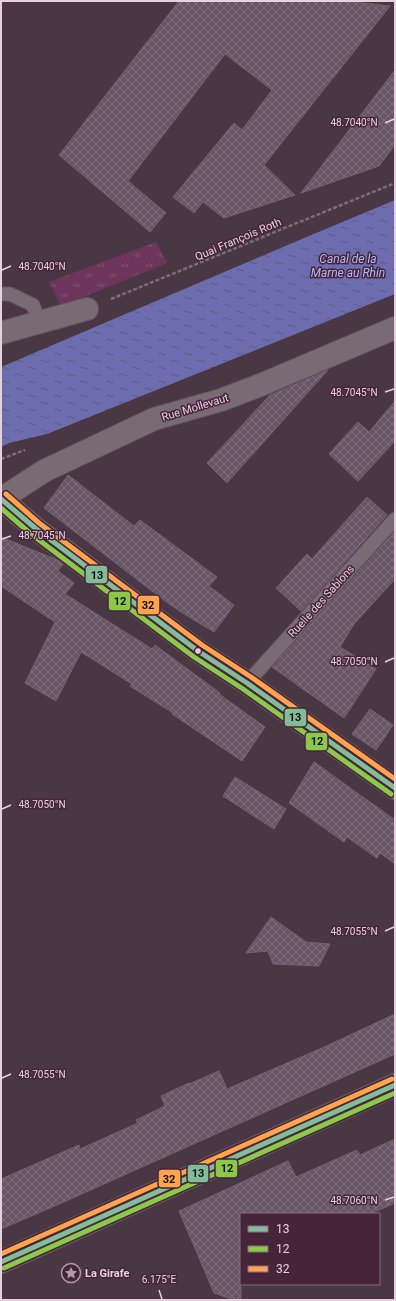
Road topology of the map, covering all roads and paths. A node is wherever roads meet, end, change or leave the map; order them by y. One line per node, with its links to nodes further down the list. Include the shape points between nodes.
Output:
1 (395, 183): 3 (path, Quai François Roth)
2 (1, 294): 4 (lane, via 10,294 33,305)
3 (87, 309): 4 (street)
4 (39, 322): 6 (street)
5 (395, 328): 7 (street, Rue Mollevaut, via 222,400 154,419 44,471)
6 (1, 333)
7 (1, 499): 9 (street, via 198,651)
8 (395, 519): 9 (lane, Ruelle des Sablons)
9 (247, 683): 10 (street)
10 (395, 788)
11 (395, 1085): 12 (street)
12 (1, 1262)

